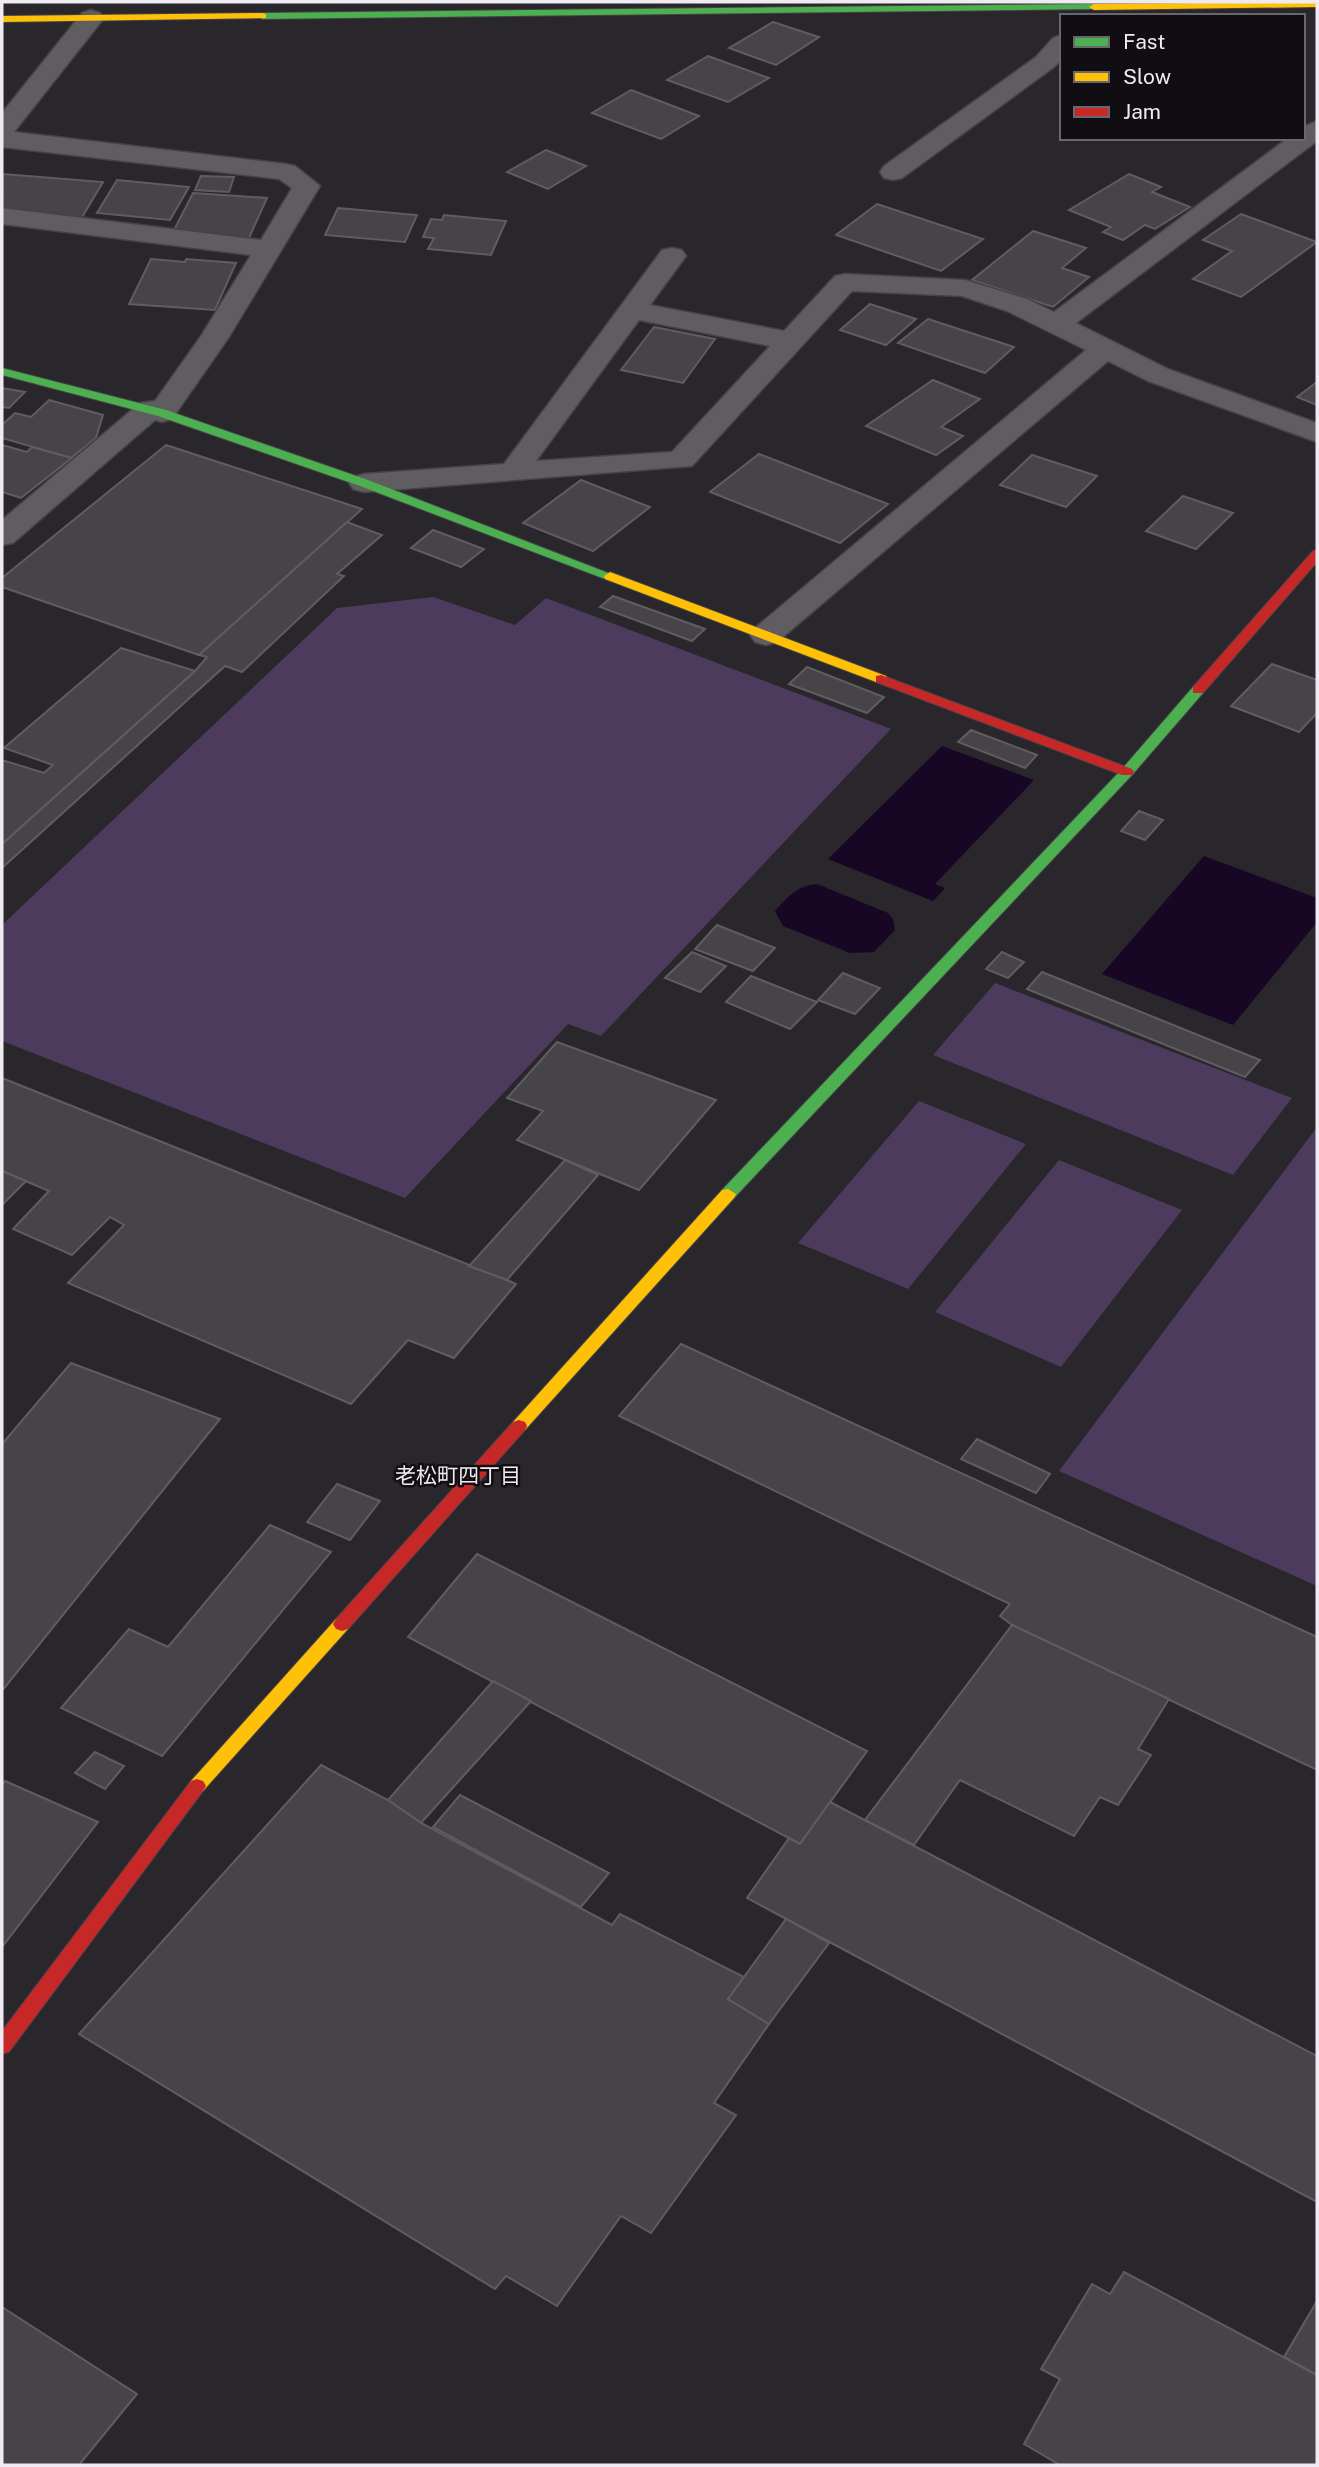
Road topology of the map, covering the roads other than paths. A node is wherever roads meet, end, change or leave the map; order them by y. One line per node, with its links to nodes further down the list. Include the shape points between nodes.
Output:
1 (1317, 4): 3 (street)
2 (863, 6): 3 (street); 4 (street)
3 (1090, 11)
4 (91, 18): 5 (street); 7 (street)
5 (2, 19)
6 (1056, 58): 10 (street)
7 (2, 130)
8 (2, 139): 12 (street, via 286,172 307,186)
9 (1300, 140): 15 (street)
10 (893, 172)
11 (2, 216): 12 (street)
12 (269, 249): 19 (street, via 215,337)
13 (672, 256): 14 (street)
14 (632, 310): 16 (street); 21 (street)
15 (1055, 325): 16 (street, via 965,288 845,282); 17 (street)
16 (790, 341): 21 (street, via 681,460)
17 (1105, 349): 20 (street, via 1158,375); 25 (street)
18 (2, 371): 19 (street)
19 (156, 411): 22 (street); 23 (street)
20 (1317, 433)
21 (513, 472): 22 (street)
22 (364, 484): 25 (street)
23 (9, 521)
24 (1317, 554): 26 (street)
25 (766, 635): 26 (street)
26 (1127, 772): 27 (street, via 728,1193 188,1796)
27 (2, 2046)

